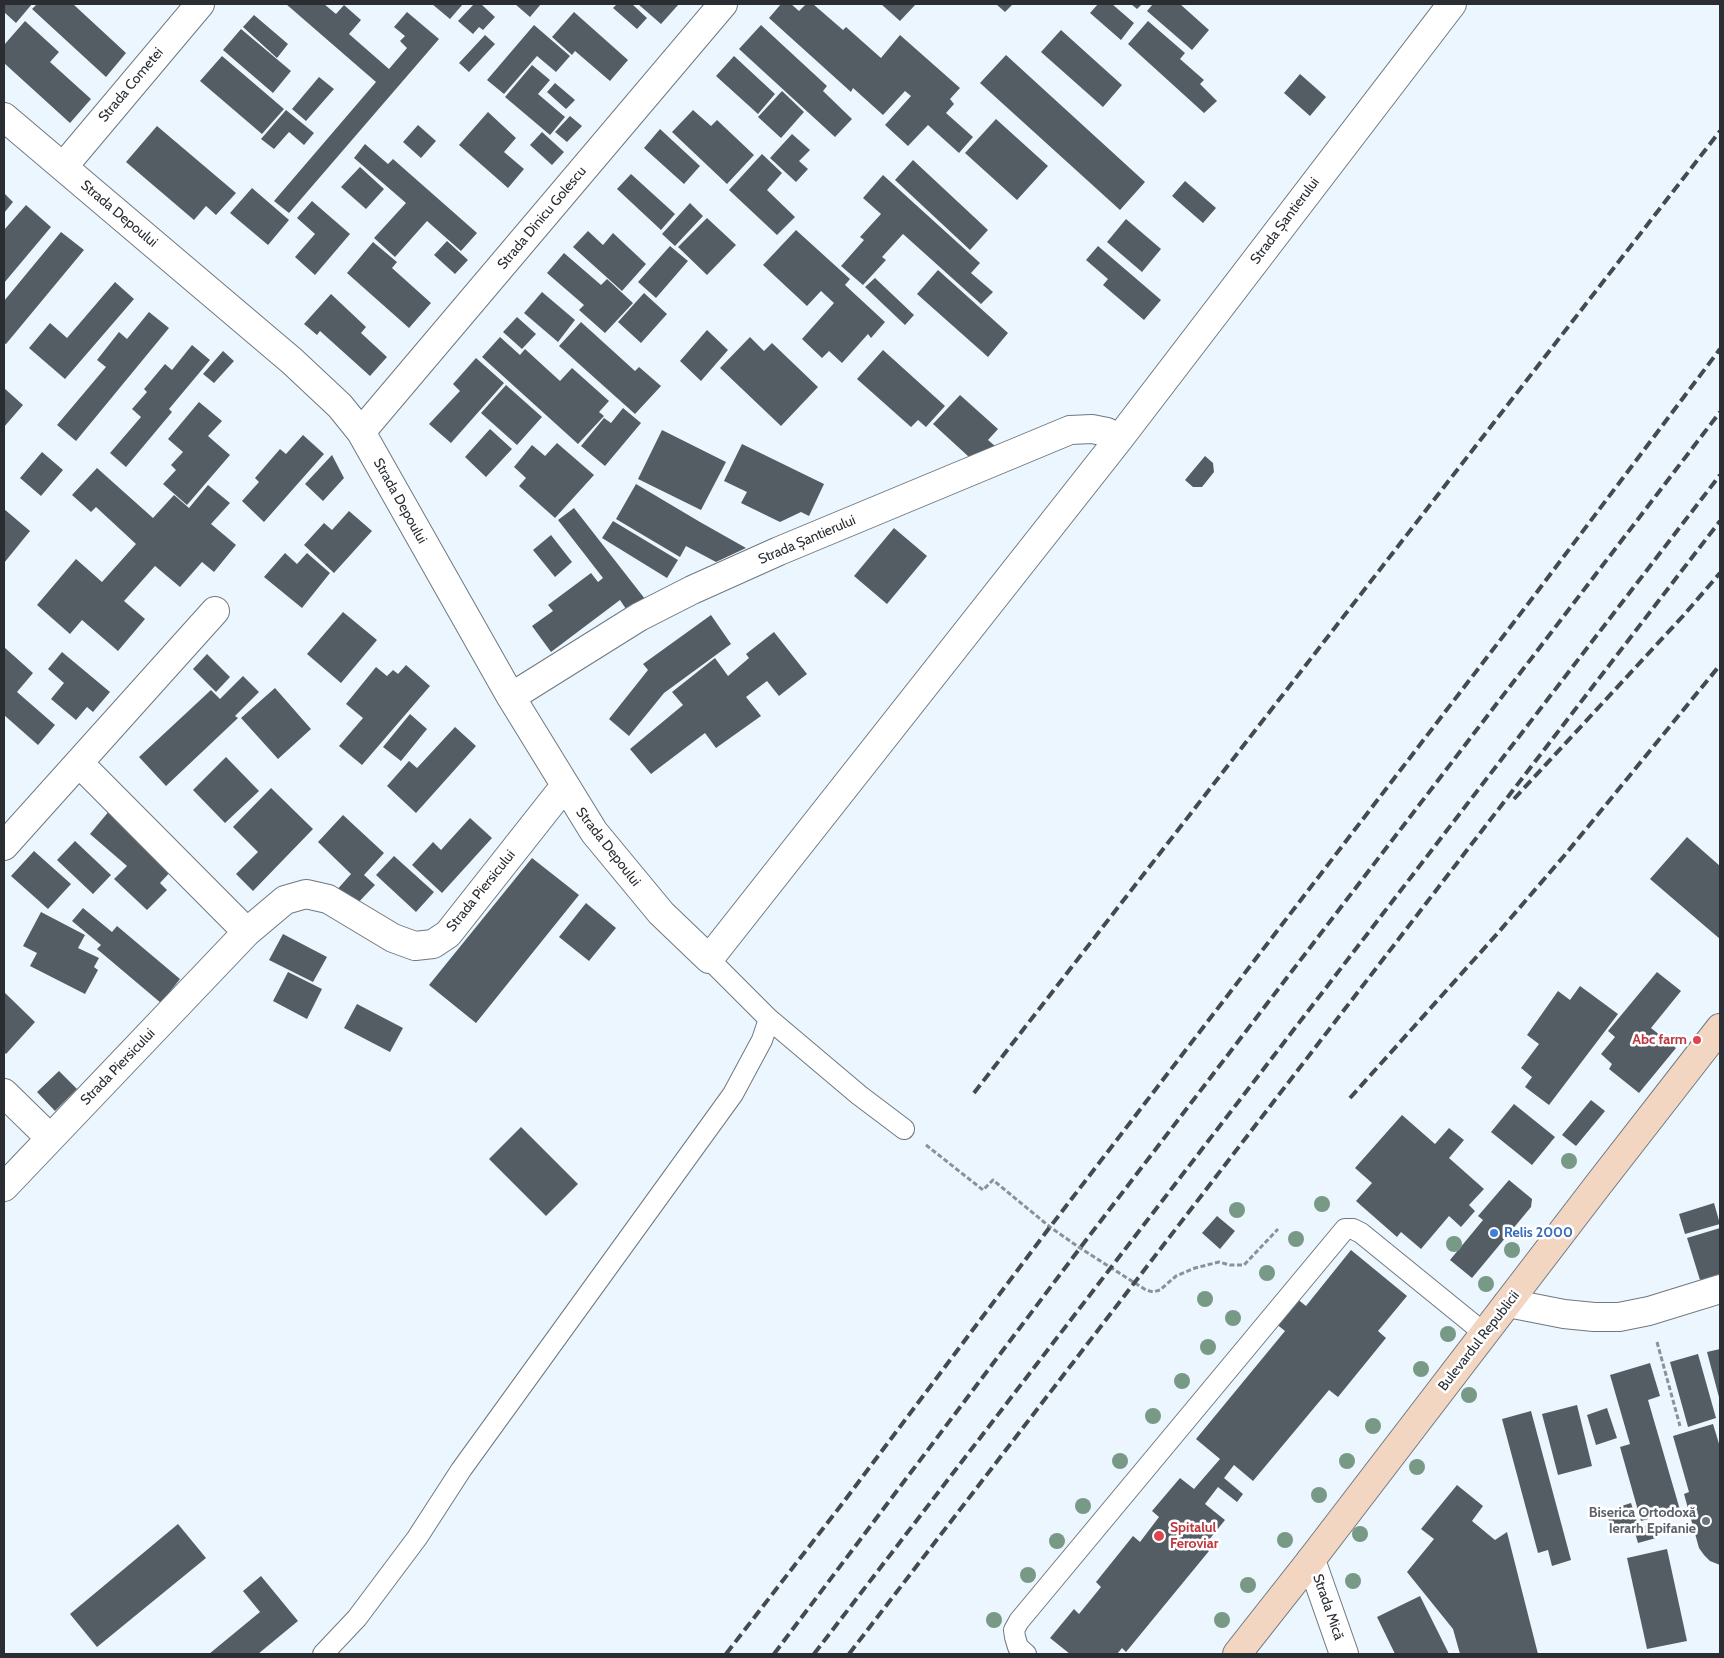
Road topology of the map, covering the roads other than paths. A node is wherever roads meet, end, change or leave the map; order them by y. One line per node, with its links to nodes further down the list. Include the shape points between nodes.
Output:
1 (200, 4): 5 (street, Strada Cometei)
2 (723, 4): 6 (street, Strada Dinicu Golescu)
3 (1452, 4): 7 (street, Strada Șantierului)
4 (4, 116): 5 (street, Strada Depoului)
5 (63, 167): 6 (street, Strada Depoului, via 292,361 340,406)
6 (361, 432): 9 (street, Strada Depoului)
7 (1119, 438): 9 (street, Strada Șantierului, via 1092,429 1070,430 779,551 639,617); 14 (street, Strada Șantierului)
8 (215, 611): 10 (street)
9 (511, 697): 11 (street, Strada Depoului)
10 (79, 764): 12 (street); 13 (street)
11 (564, 787): 13 (street, Strada Piersicului, via 448,934 433,944 415,946 393,938 328,899 306,894 285,900); 14 (street, Strada Depoului, via 620,866)
12 (4, 846)
13 (247, 932): 19 (street, Strada Piersicului)
14 (709, 958): 15 (lane)
15 (770, 1019): 18 (lane); 25 (lane, via 733,1094 461,1470 406,1554 357,1618)
16 (1720, 1028): 22 (main road, Bulevardul Republicii)
17 (4, 1093): 19 (street)
18 (904, 1129)
19 (50, 1138): 20 (street, Strada Piersicului)
20 (4, 1187)
21 (1720, 1289): 22 (street, via 1619,1317 1594,1318)
22 (1508, 1303): 23 (main road, Bulevardul Republicii)
23 (1484, 1334): 24 (main road, Bulevardul Republicii); 26 (lane, via 1361,1233 1345,1229 1019,1621 1014,1630 1015,1637 1018,1647)
24 (1311, 1560): 27 (main road, Bulevardul Republicii); 28 (street, Strada Mică)
25 (323, 1654)
26 (1026, 1654)
27 (1237, 1654)
28 (1344, 1654)

